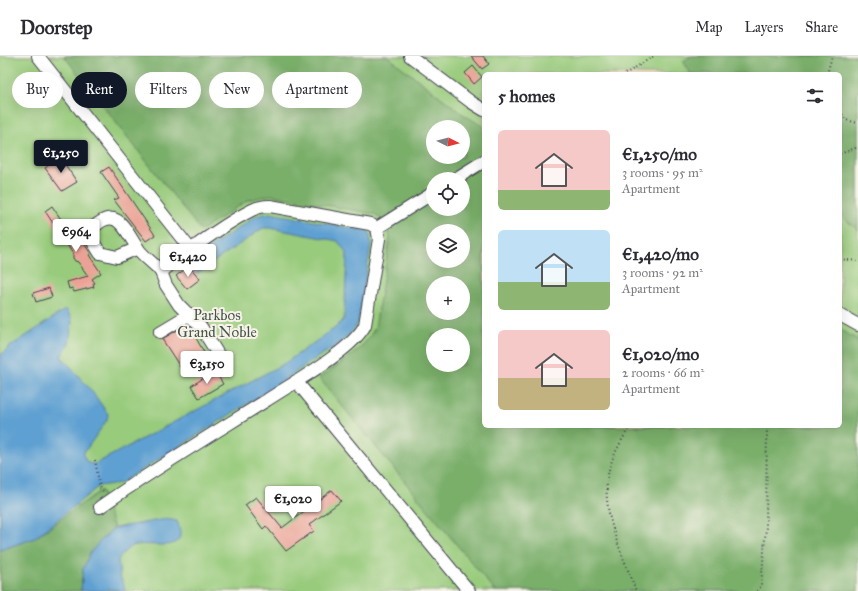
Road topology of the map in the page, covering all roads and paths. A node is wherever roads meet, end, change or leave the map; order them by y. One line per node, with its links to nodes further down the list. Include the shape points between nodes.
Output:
1 (38, 56): 17 (street)
2 (410, 56): 7 (street)
3 (654, 56): 5 (path)
4 (832, 56): 6 (path)
5 (628, 72)
6 (828, 72)
7 (482, 109)
8 (842, 114): 9 (path, via 846,120)
9 (858, 123)
10 (858, 147): 11 (path)
11 (842, 153)
12 (482, 161): 13 (street)
13 (466, 172)
14 (426, 197): 15 (street)
15 (376, 228): 17 (street, via 370,224 270,206 252,209); 26 (street, via 379,239 362,332 350,344)
16 (138, 248): 20 (street)
17 (191, 250): 20 (street)
18 (842, 259): 19 (path)
19 (858, 261)
20 (162, 272): 21 (street, via 166,285 179,305)
21 (190, 314): 24 (street); 25 (street)
22 (842, 316): 23 (street)
23 (858, 325)
24 (160, 332)
25 (218, 356)
26 (296, 381): 31 (street); 32 (street)
27 (629, 428): 33 (path, via 612,460 607,493 612,527)
28 (767, 428): 34 (path, via 766,527 761,586)
29 (95, 460): 30 (path)
30 (100, 488)
31 (100, 507)
32 (469, 591)
33 (636, 591)
34 (757, 591)

